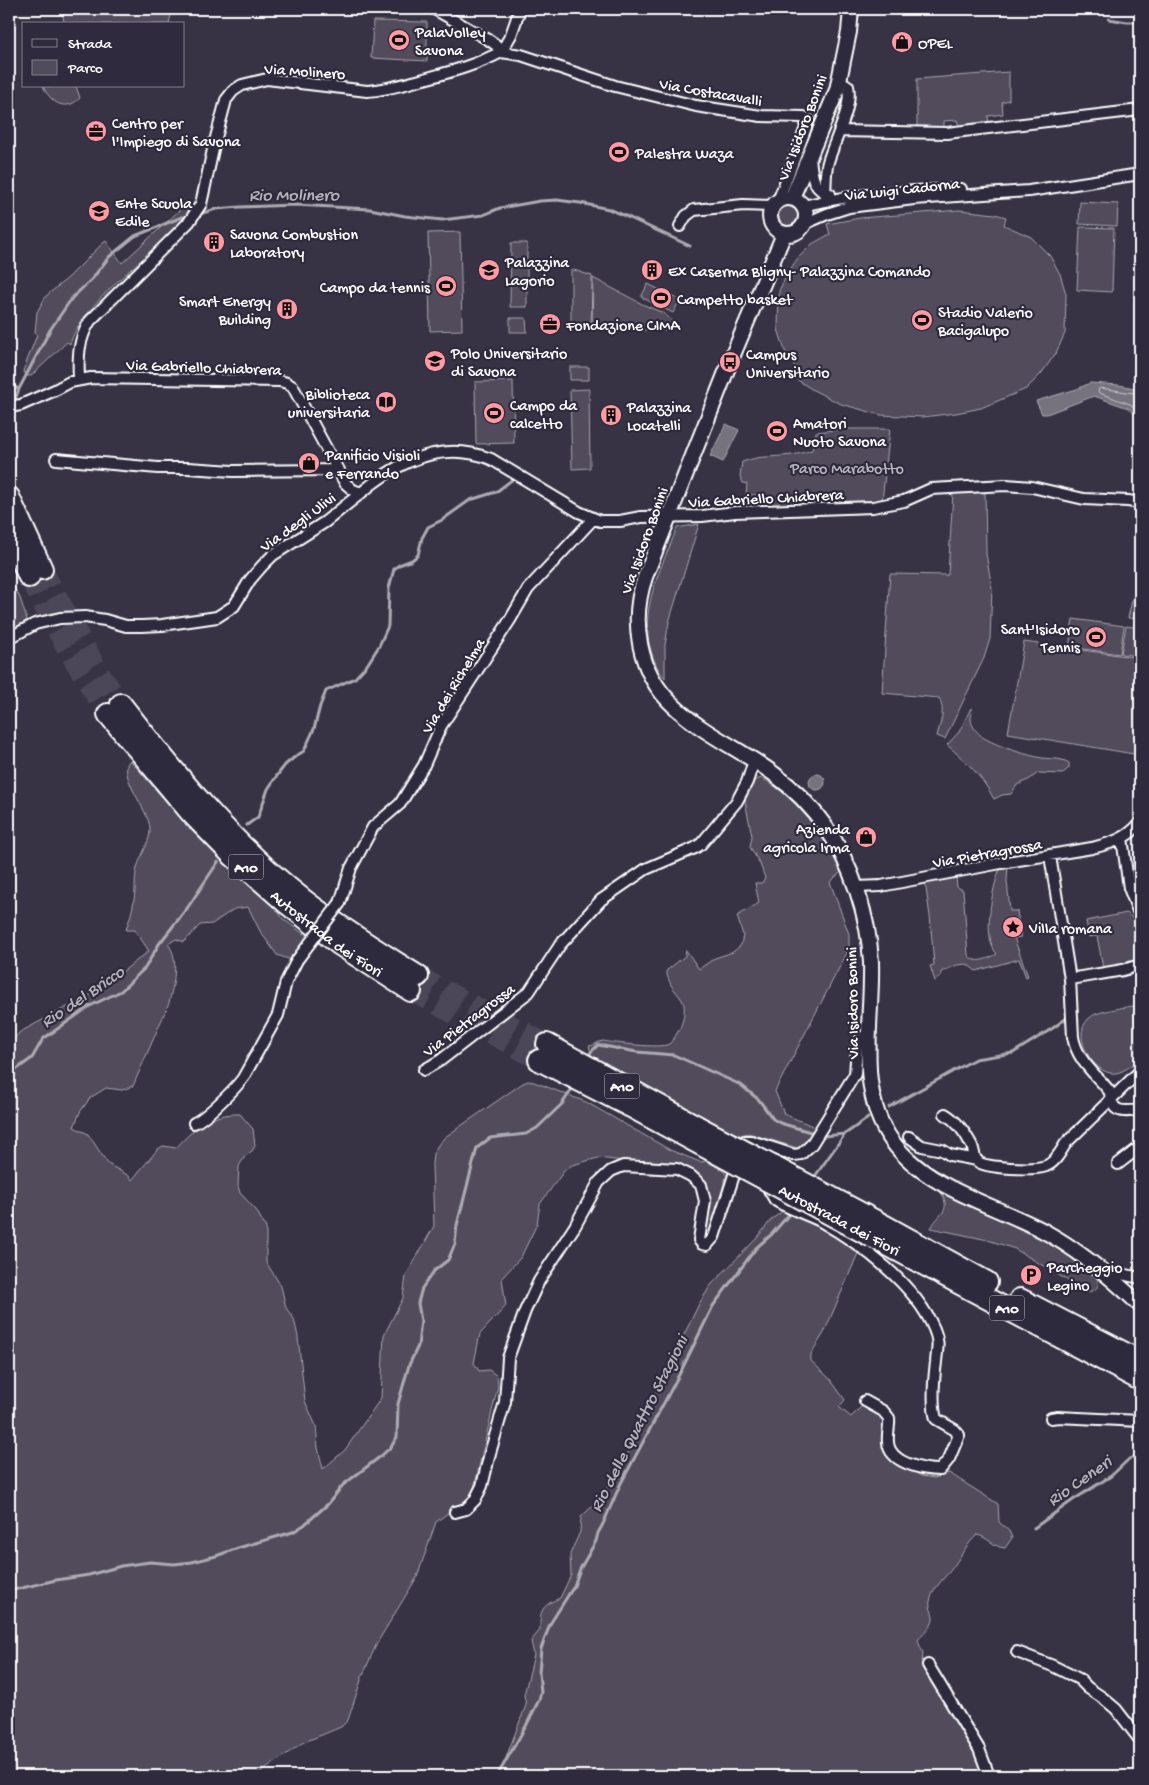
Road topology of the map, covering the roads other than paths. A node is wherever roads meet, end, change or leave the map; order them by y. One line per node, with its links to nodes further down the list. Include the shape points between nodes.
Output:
1 (434, 9): 4 (street, via 490,40)
2 (520, 9): 4 (street)
3 (851, 9): 5 (street, Via Isidoro Bonini)
4 (501, 52): 13 (street, Via Costacavalli, via 696,106 761,116 804,117 808,120); 17 (street, Via Molinero, via 446,73 380,90 267,79 242,85 233,91 226,100 201,204 189,222 90,321 80,342)
5 (839, 80): 7 (street, via 848,86 849,94); 8 (street, Via Isidoro Bonini)
6 (1140, 110): 7 (street, via 947,133)
7 (840, 131): 11 (street, via 828,163)
8 (810, 155): 11 (street, Via Luigi Cadorna, via 812,178 816,186); 13 (street, Via Isidoro Bonini)
9 (1140, 174): 10 (street, Via Luigi Cadorna)
10 (1006, 192): 12 (street, Via Luigi Cadorna, via 978,189 898,191); 14 (street, Via Luigi Cadorna, via 849,207)
11 (826, 193): 12 (street, Via Luigi Cadorna)
12 (866, 196): 13 (street, Via Luigi Cadorna)
13 (787, 203): 14 (street, via 806,218); 15 (street, Via Luigi Cadorna, via 694,210); 16 (street, via 770,212 773,226)
14 (804, 224): 16 (street, via 798,231)
15 (680, 226)
16 (784, 234): 24 (street, Via Isidoro Bonini)
17 (79, 379): 18 (street, via 21,405); 20 (street, Via Gabriello Chiabrera, via 287,383)
18 (9, 407)
19 (56, 459): 20 (street, via 233,471)
20 (339, 470): 21 (street, Via Gabriello Chiabrera, via 345,483)
21 (361, 493): 25 (street, Via Gabriello Chiabrera, via 379,477 421,456 467,452 491,458); 27 (street, Via degli Ulivi, via 325,522 273,555 250,580 234,606 217,617 142,626 85,617 60,618 35,624)
22 (9, 497): 26 (highway, via 31,563)
23 (1140, 503): 24 (street, Via Gabriello Chiabrera, via 1084,499 1032,487 1006,485 931,489 904,501 873,507)
24 (669, 518): 25 (street, Via Gabriello Chiabrera); 29 (street, Via Isidoro Bonini, via 639,594 637,627 642,654 656,684 675,708)
25 (593, 519): 45 (street, Via dei Richelma, bridge, via 528,589 448,713 424,765 400,804 373,827 352,868 340,903 298,960 286,982 278,1015 269,1034 238,1086)
26 (9, 532)
27 (9, 638)
28 (114, 709): 37 (highway, Autostrada dei Fiori / A10, via 191,813 233,856 340,945)
29 (754, 761): 33 (street, Via Isidoro Bonini, via 799,795 825,825); 40 (street, Via Pietragrossa, via 737,801 701,844 646,868 601,900 560,945 529,992)
30 (1140, 823): 31 (street, Via Pietragrossa)
31 (1122, 838): 32 (street, Via Pietragrossa); 34 (street, via 1129,888)
32 (1050, 856): 33 (street, Via Pietragrossa, via 881,886); 36 (street)
33 (856, 887): 38 (street, Via Isidoro Bonini, via 871,960)
34 (1140, 916)
35 (1140, 965): 36 (street)
36 (1070, 979): 42 (street, via 1075,1046 1080,1058 1110,1092)
37 (414, 984)
38 (869, 1032): 48 (street, via 860,1039 857,1047 855,1074 811,1145 801,1154); 52 (street, Via Isidoro Bonini, via 870,1083 876,1110 891,1140 903,1154 939,1182 1048,1233)
39 (543, 1052): 51 (highway, Autostrada dei Fiori / A10, bridge, via 631,1107 693,1133)
40 (424, 1070)
41 (1140, 1071): 42 (street)
42 (1110, 1099): 43 (street, via 1122,1112); 49 (street, via 1047,1166 992,1166)
43 (1140, 1110)
44 (945, 1114): 49 (street, via 958,1124 972,1146)
45 (194, 1123)
46 (909, 1137): 49 (street, via 922,1146)
47 (1140, 1147): 50 (street)
48 (789, 1154): 57 (street, via 772,1178 769,1190 776,1201 820,1221 873,1257 913,1294 934,1329 939,1345 936,1419 959,1435 949,1459 940,1470 926,1470 897,1458 888,1443 889,1418); 60 (street, via 745,1141 714,1236 707,1244 699,1240 705,1201 701,1185 691,1176 677,1170 623,1166 599,1182 539,1281 525,1311 508,1358 505,1402 482,1486 466,1509)
49 (976, 1160)
50 (1118, 1164)
51 (876, 1230): 55 (highway, Autostrada dei Fiori / A10); 56 (highway, Autostrada dei Fiori / A10)
52 (1103, 1270): 53 (street); 54 (street, Via Isidoro Bonini)
53 (1140, 1278)
54 (1140, 1305)
55 (1140, 1361)
56 (1140, 1380)
57 (865, 1401)
58 (1051, 1418): 59 (street)
59 (1140, 1421)
60 (455, 1512)
61 (1018, 1652): 63 (street, via 1078,1679 1116,1710)
62 (928, 1665): 64 (street, via 979,1749)
63 (1140, 1740)
64 (989, 1776)

